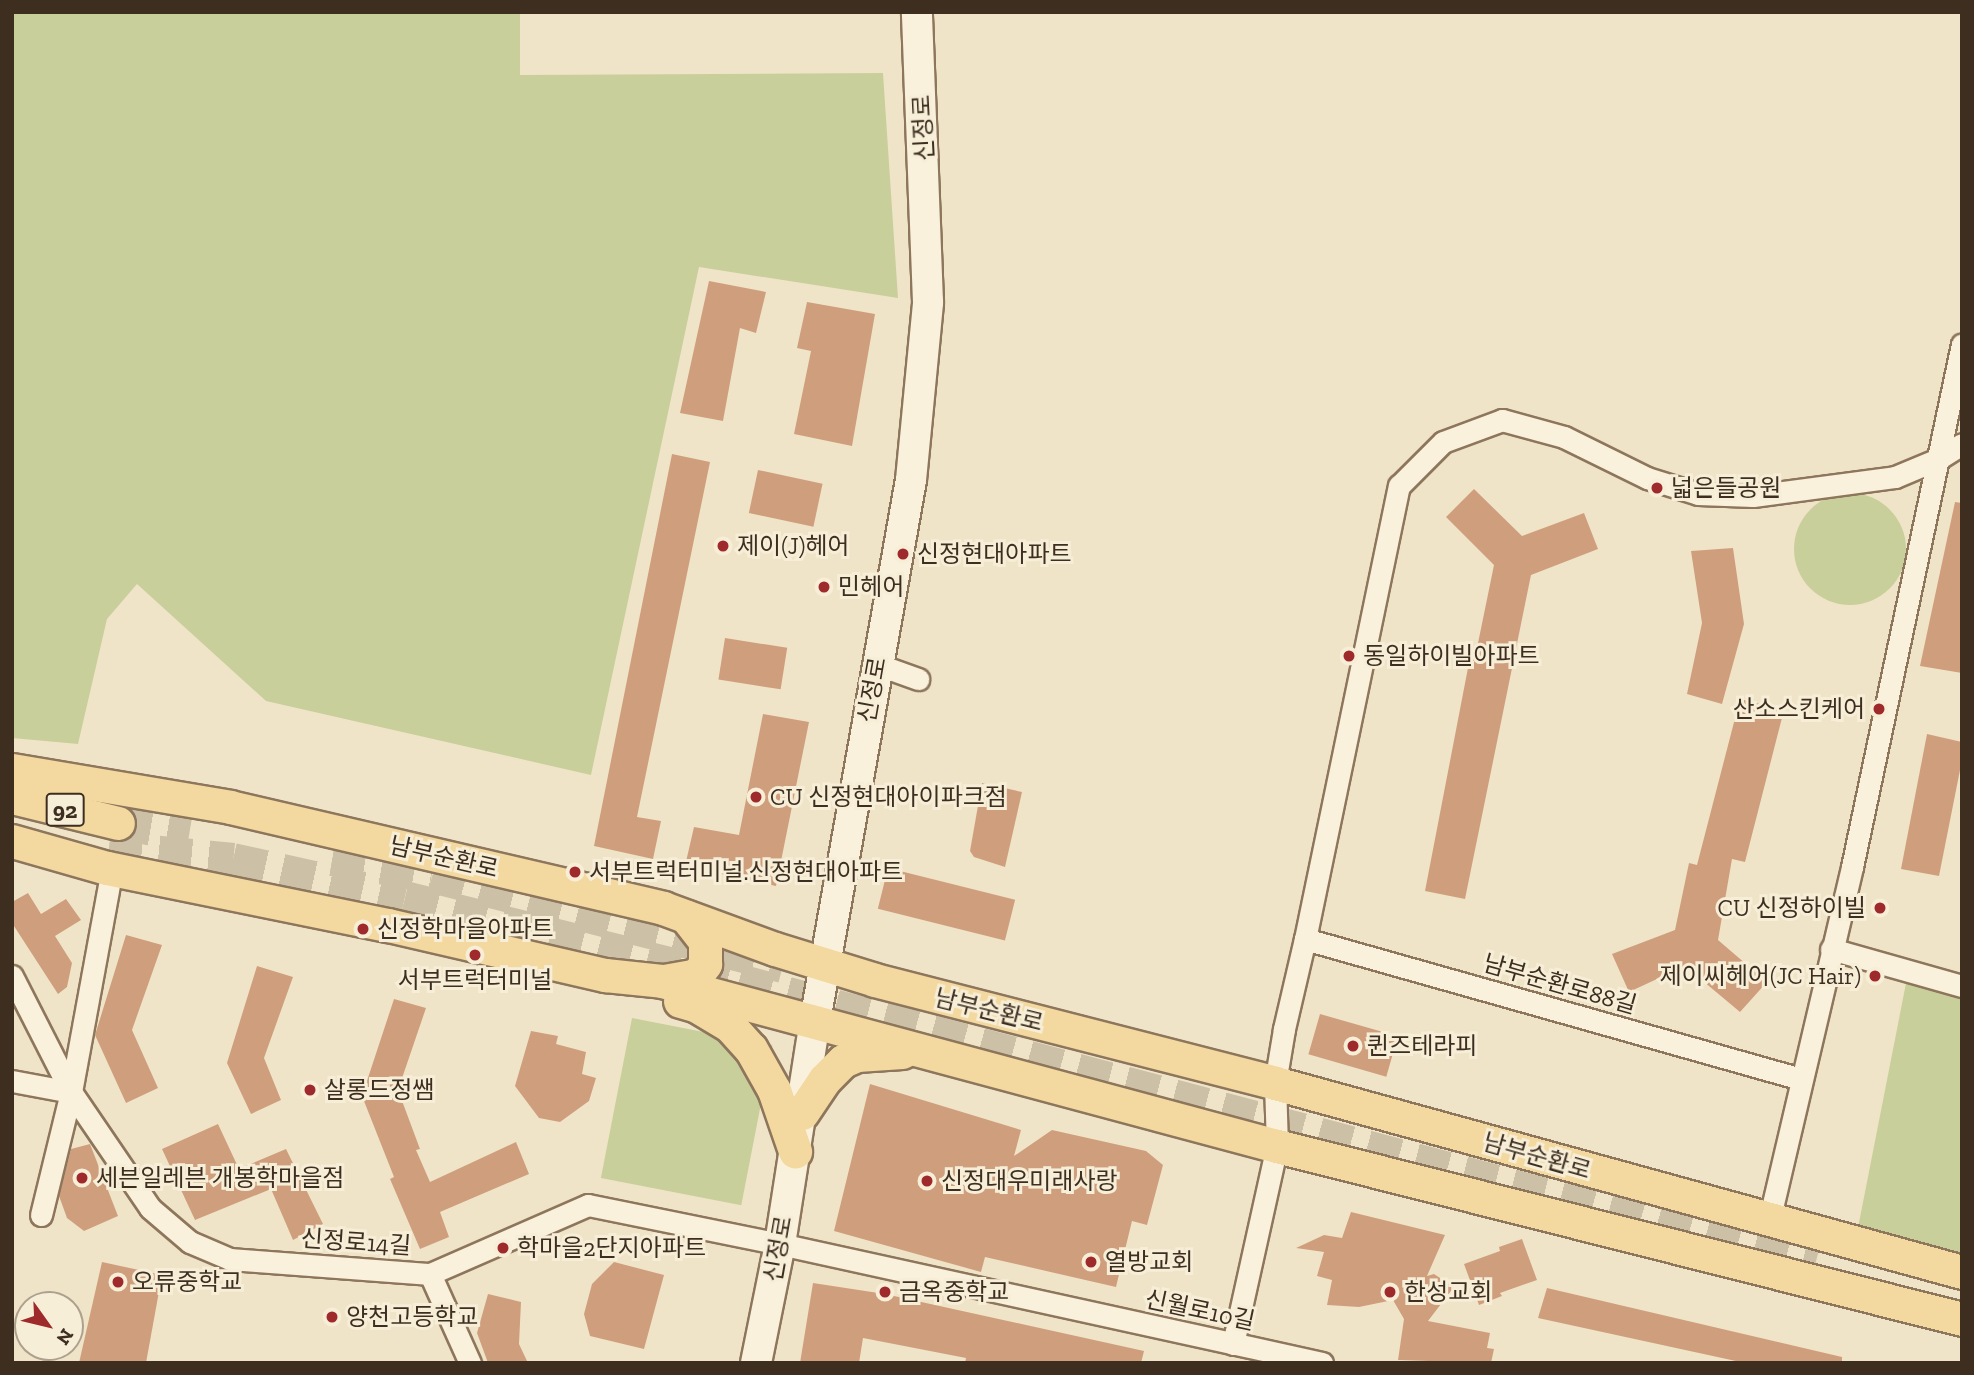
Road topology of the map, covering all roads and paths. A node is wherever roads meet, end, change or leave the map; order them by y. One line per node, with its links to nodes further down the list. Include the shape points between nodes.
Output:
1 (917, 12): 6 (main road, 신정로, via 928,302 911,480)
2 (1962, 344): 5 (street)
3 (1962, 444): 5 (street)
4 (1962, 456): 5 (street)
5 (1938, 459): 14 (street, via 1895,477 1753,496 1698,494 1647,478 1564,437 1502,420 1443,442 1399,486); 15 (street)
6 (876, 664): 7 (street); 16 (main road, 신정로)
7 (918, 679)
8 (12, 770): 13 (main road, 남부순환로, via 230,807)
9 (12, 797): 10 (main road, 92, via 113,835)
10 (12, 820)
11 (12, 841): 17 (main road, via 107,868)
12 (108, 885): 26 (street)
13 (686, 916): 16 (main road, 남부순환로); 18 (main road, via 705,941 705,964 697,975)
14 (1305, 939): 23 (street, 남부순환로88길); 25 (street)
15 (1831, 949): 20 (street); 23 (street)
16 (825, 964): 21 (main road, 신정로); 25 (main road, 남부순환로, via 875,981)
17 (605, 975): 18 (main road); 29 (main road, via 697,1006 730,1026 764,1068)
18 (662, 982): 21 (main road)
19 (15, 985): 26 (street, 신정로14길)
20 (1962, 986)
21 (815, 1021): 22 (main road); 27 (main road, 신정로)
22 (933, 1052): 27 (main road, via 857,1055 843,1061); 28 (main road)
23 (1801, 1079): 31 (street)
24 (12, 1081): 26 (street)
25 (1275, 1083): 28 (street); 31 (main road, 남부순환로)
26 (71, 1092): 30 (street); 34 (street, 신정로14길, via 150,1208 190,1242 230,1259)
27 (802, 1112): 29 (main road, 신정로)
28 (1277, 1146): 35 (main road); 36 (street)
29 (795, 1152): 32 (main road, 신정로)
30 (41, 1215)
31 (1769, 1221): 33 (main road, 남부순환로)
32 (780, 1244): 34 (street, 신정로14길, via 587,1205); 36 (street, 신월로10길); 38 (main road, 신정로)
33 (1962, 1272)
34 (430, 1274): 37 (street)
35 (1962, 1319)
36 (1233, 1344): 39 (street, 신월로10길)
37 (470, 1363)
38 (756, 1363)
39 (1322, 1363)

